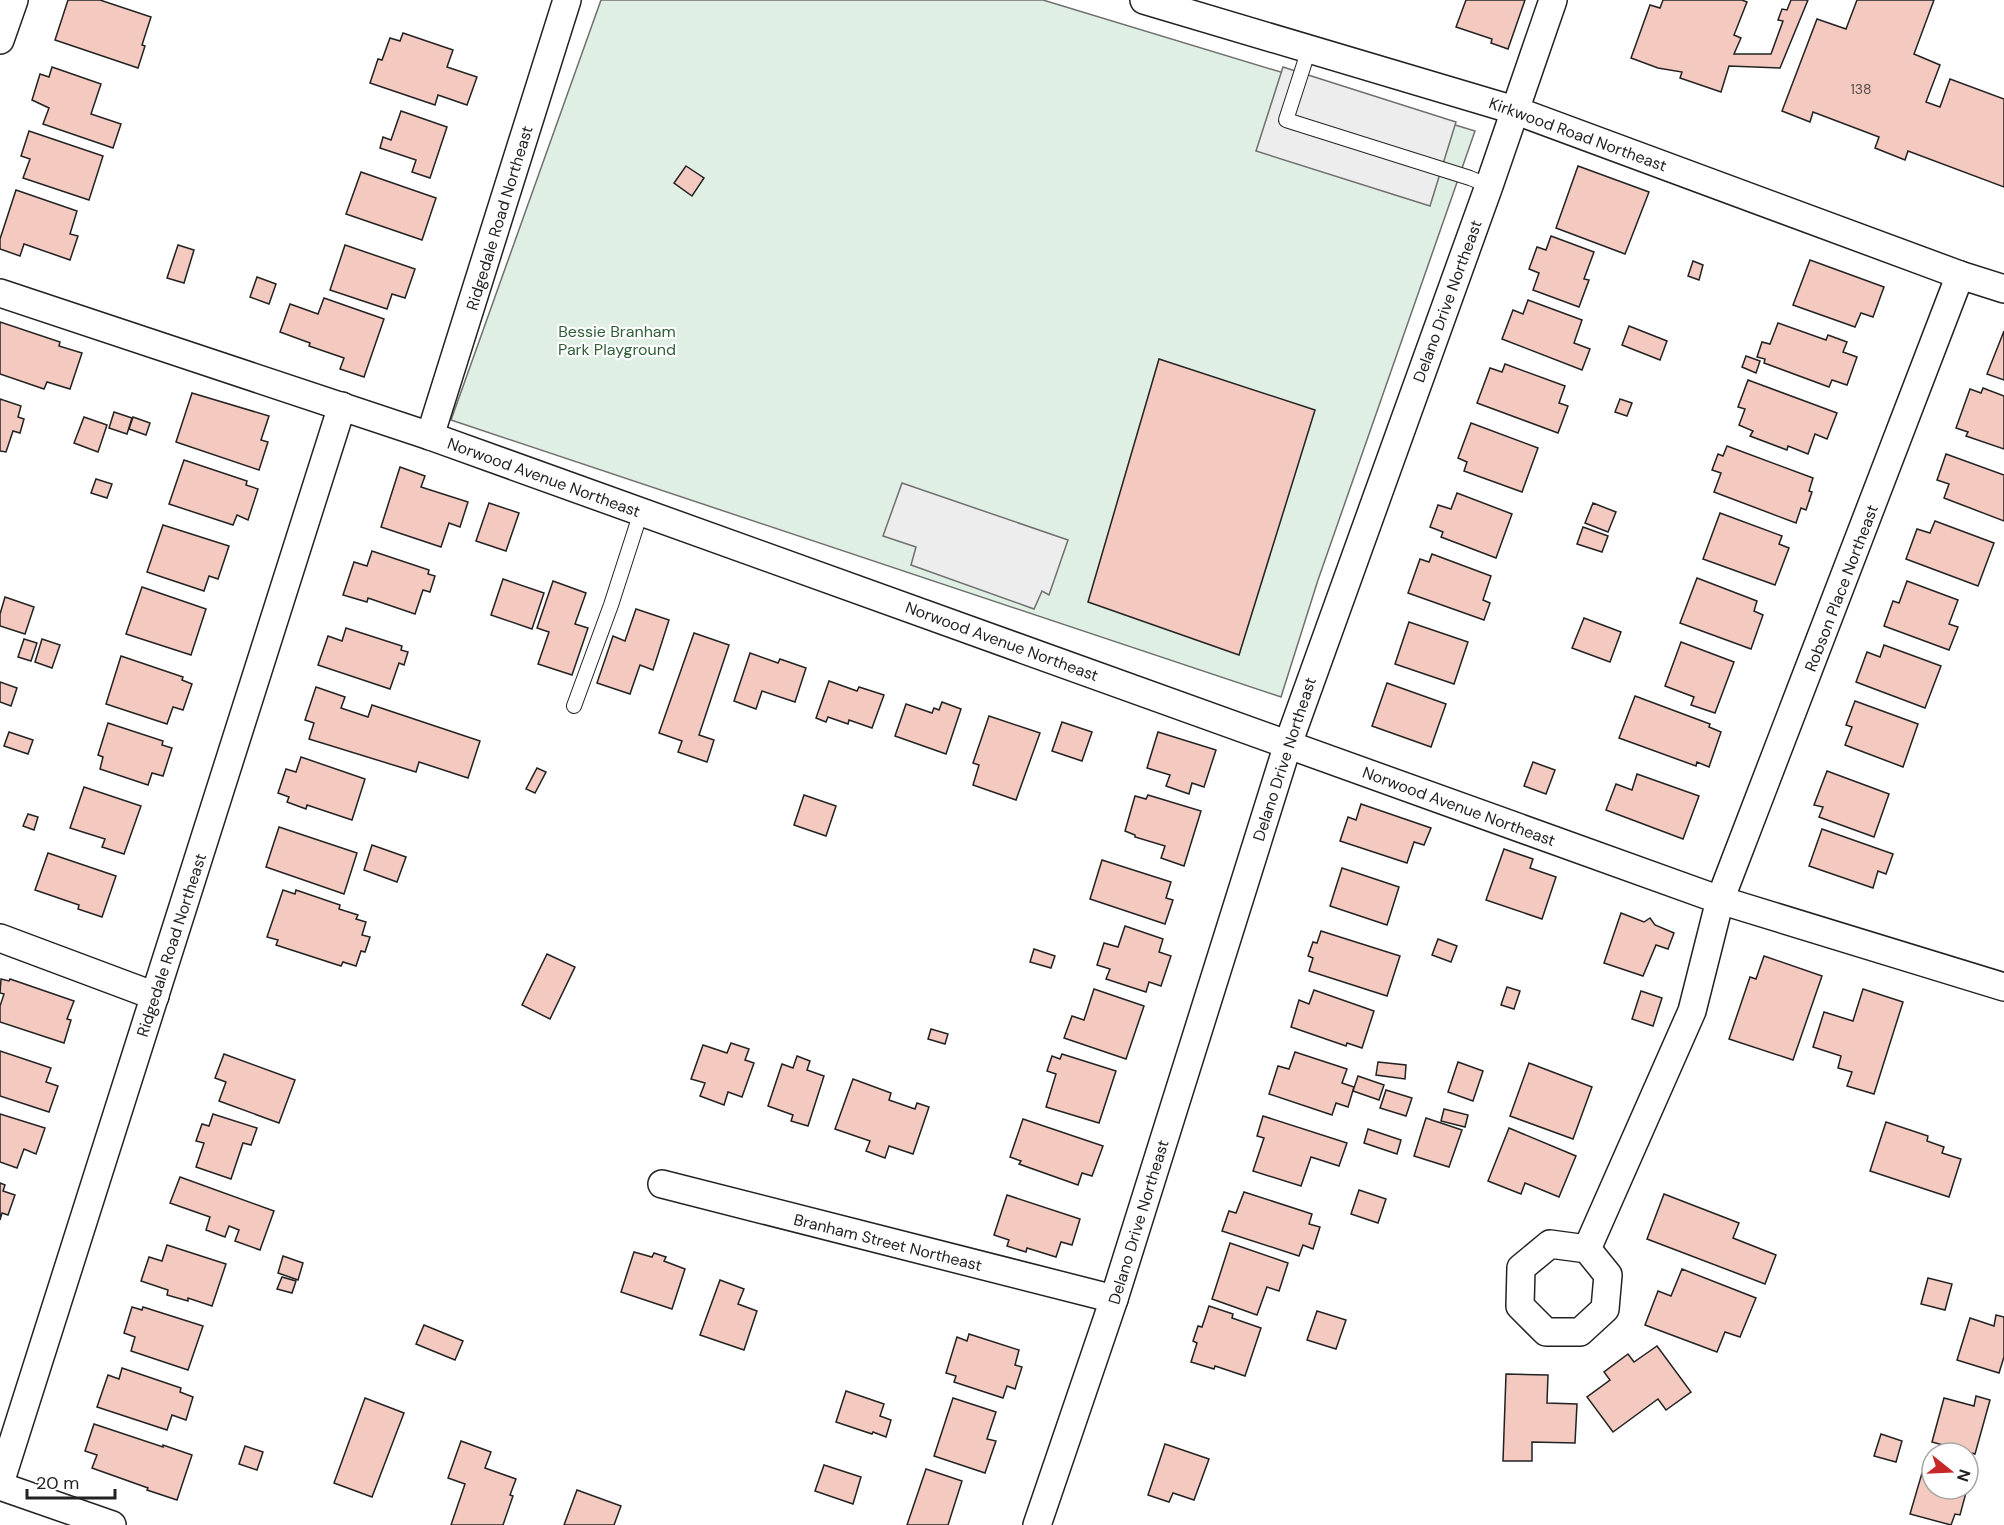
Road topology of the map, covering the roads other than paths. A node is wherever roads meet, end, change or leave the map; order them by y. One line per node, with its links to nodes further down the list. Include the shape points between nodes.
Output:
1 (14, 0): 5 (street)
2 (567, 0): 13 (street, Ridgedale Road Northeast)
3 (1144, 0): 6 (street, Kirkwood Road Northeast)
4 (1552, 0): 7 (street, Delano Drive Northeast)
5 (0, 40)
6 (1309, 49): 7 (street, Kirkwood Road Northeast); 8 (lane, via 1286,120)
7 (1514, 110): 8 (street, Delano Drive Northeast); 9 (street, Kirkwood Road Northeast)
8 (1489, 186): 16 (street, Delano Drive Northeast)
9 (1960, 275): 10 (street, Kirkwood Road Northeast); 17 (street, Robson Place Northeast)
10 (2004, 289)
11 (0, 293): 12 (street, Norwood Avenue Northeast)
12 (342, 406): 13 (street, Norwood Avenue Northeast); 20 (street, Ridgedale Road Northeast)
13 (430, 436): 14 (street, Norwood Avenue Northeast)
14 (641, 512): 15 (lane); 16 (street, Norwood Avenue Northeast)
15 (574, 706)
16 (1287, 744): 17 (street, Norwood Avenue Northeast); 23 (street, Delano Drive Northeast)
17 (1720, 900): 19 (street, Norwood Avenue Northeast); 22 (street, Robson Place Northeast, via 1692,1011)
18 (0, 938): 20 (street)
19 (2004, 987)
20 (155, 996): 24 (street, Ridgedale Road Northeast)
21 (662, 1184): 23 (street, Branham Street Northeast)
22 (1587, 1249)
23 (1114, 1299): 26 (street, Delano Drive Northeast)
24 (0, 1484): 25 (street)
25 (112, 1525)
26 (1037, 1525)

